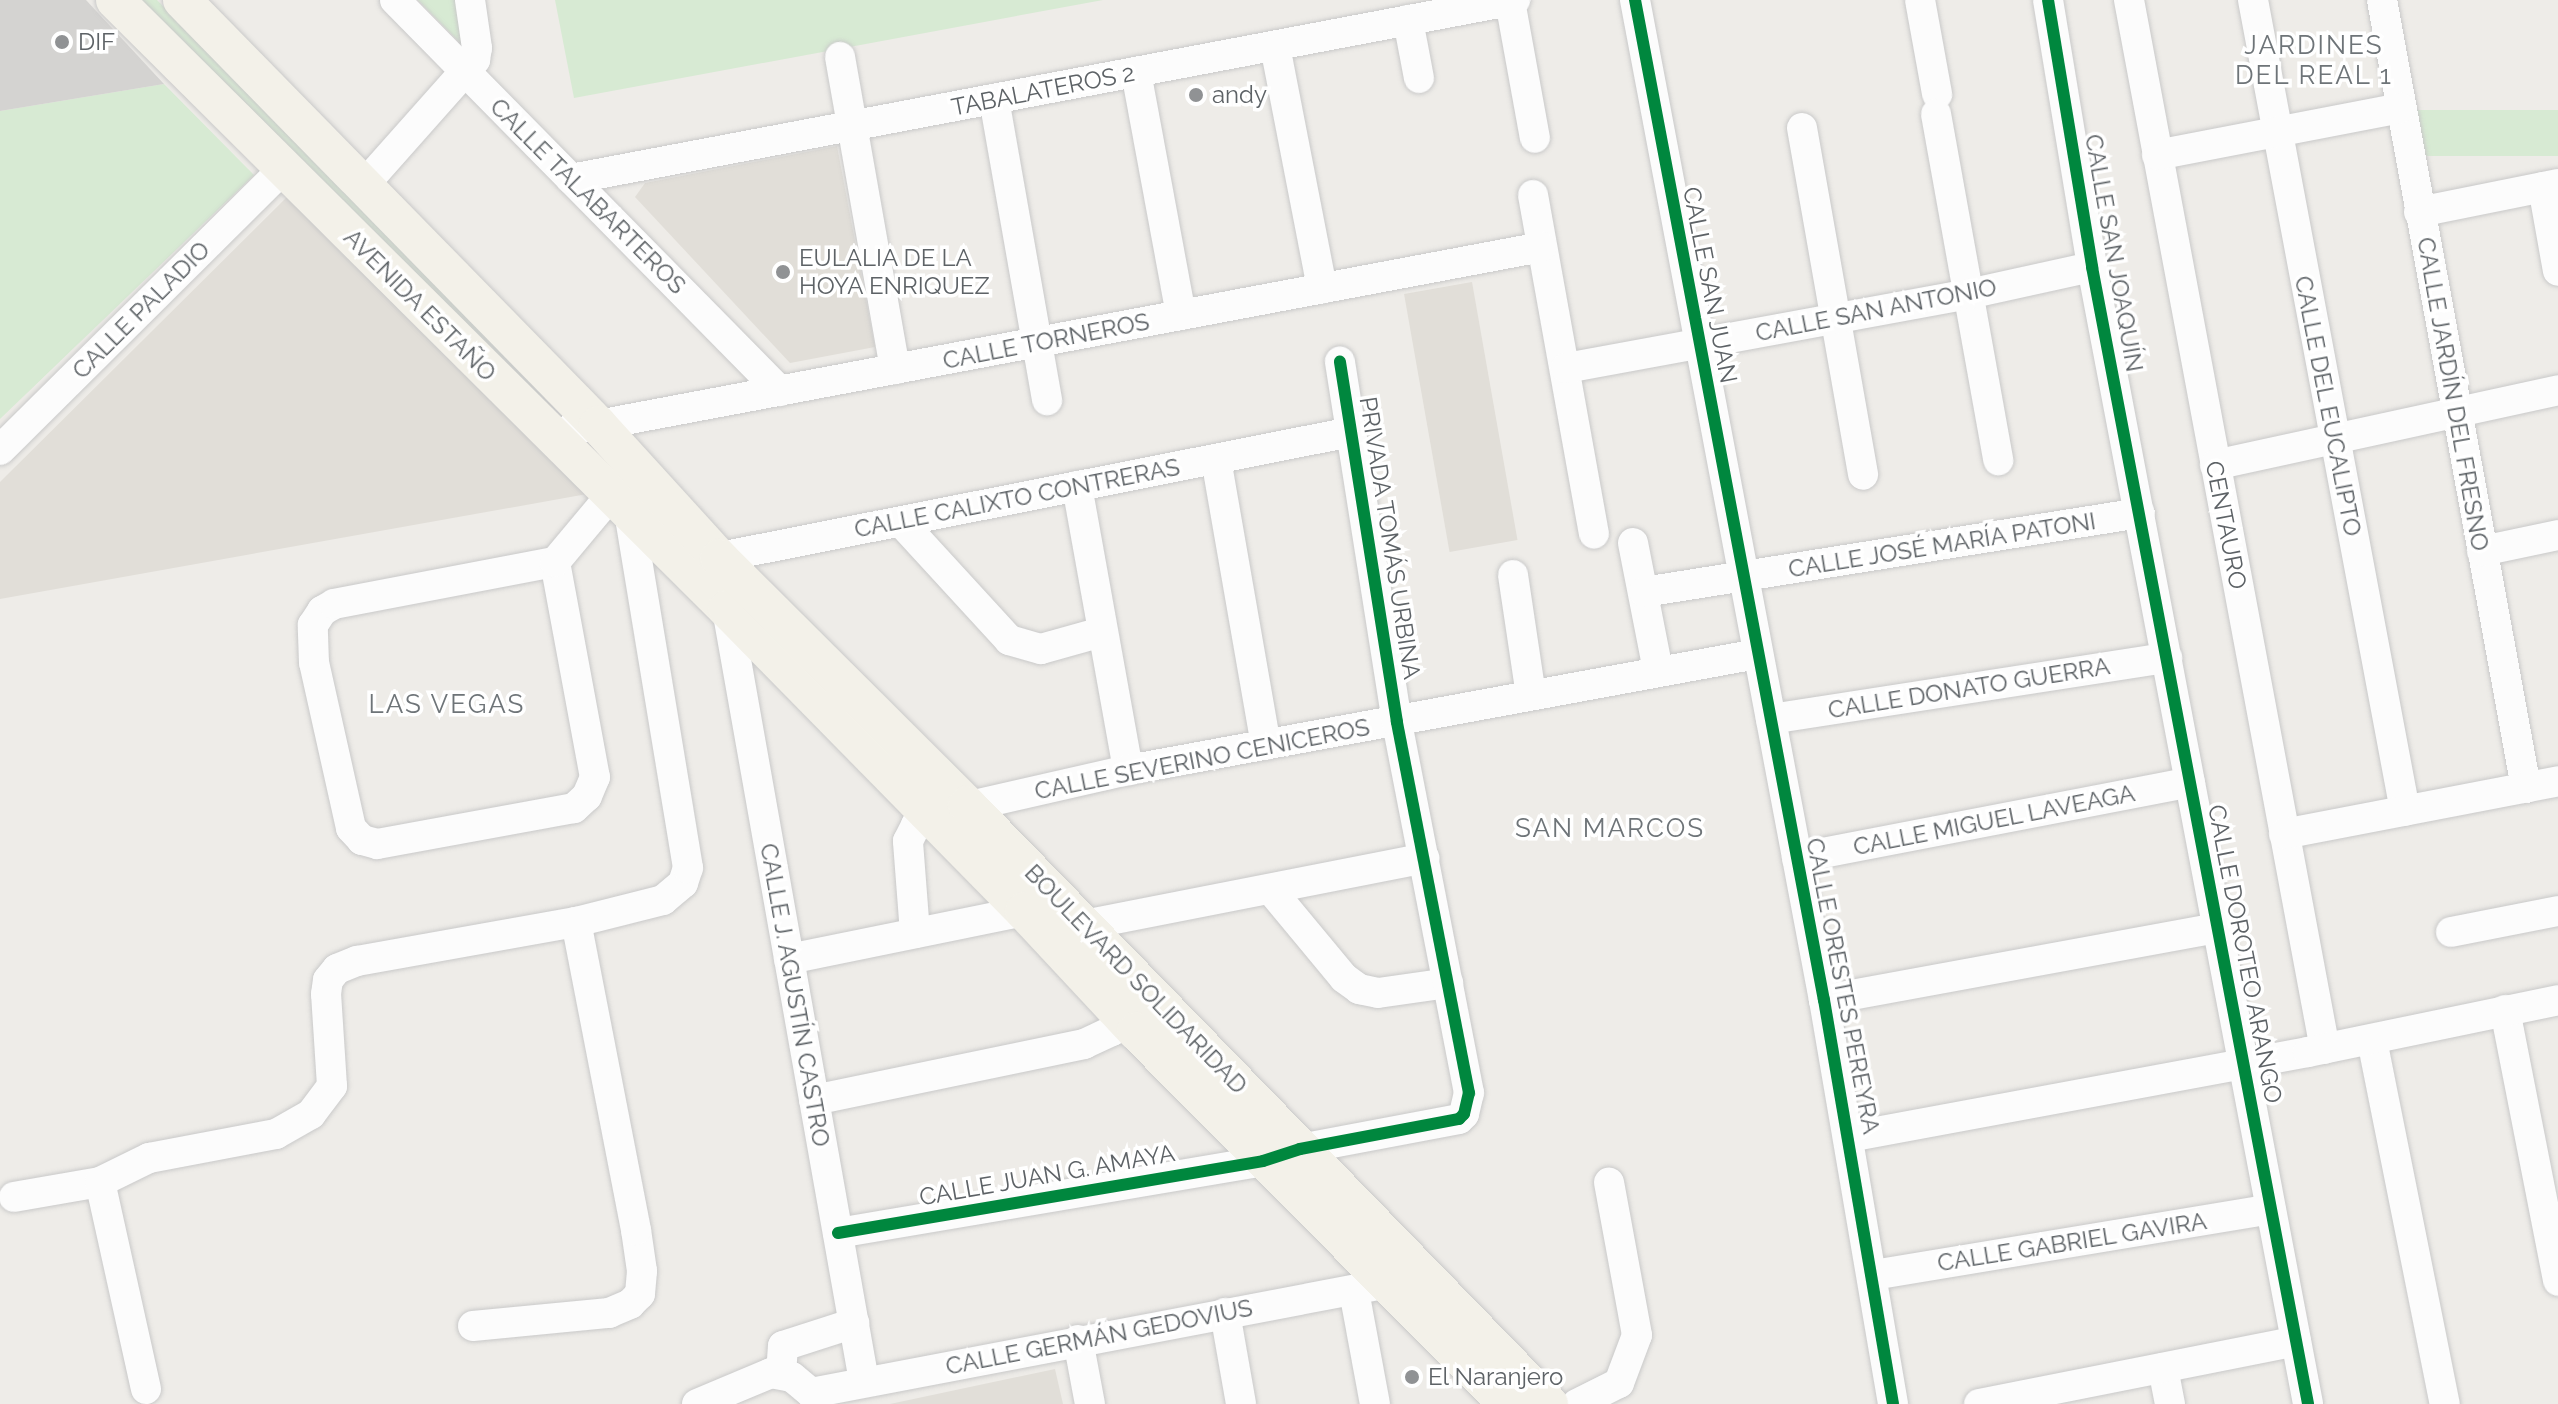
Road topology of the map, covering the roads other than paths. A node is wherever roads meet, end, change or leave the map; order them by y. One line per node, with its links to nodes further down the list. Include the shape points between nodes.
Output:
1 (115, 0): 25 (main road, AVENIDA ESTAÑO)
2 (182, 0): 27 (main road, AVENIDA ESTAÑO)
3 (395, 0): 15 (street, CALLE TALABARTEROS)
4 (470, 0): 15 (street, via 477,48)
5 (1512, 0): 12 (street, TABALATEROS 2); 23 (street)
6 (1635, 0): 39 (street, CALLE SAN JUAN)
7 (1920, 0): 35 (street)
8 (2048, 0): 32 (street, CALLE SAN JOAQUÍN)
9 (2129, 0): 24 (street, CENTAURO)
10 (2253, 0): 22 (street, CALLE DEL EUCALIPTO)
11 (2382, 0): 19 (street, CALLE JARDÍN DEL FRESNO)
12 (1408, 20): 13 (street, TABALATEROS 2); 17 (street)
13 (1275, 46): 16 (street, TABALATEROS 2); 34 (street)
14 (840, 57): 20 (street)
15 (465, 72): 26 (street, CALLE TALABARTEROS); 27 (street)
16 (1136, 72): 18 (street, TABALATEROS 2); 36 (street)
17 (1419, 78)
18 (994, 99): 20 (street, TABALATEROS 2); 38 (street)
19 (2400, 108): 22 (street); 30 (street, CALLE JARDÍN DEL FRESNO)
20 (852, 126): 26 (street, TABALATEROS 2); 42 (street)
21 (1802, 128): 37 (street)
22 (2277, 131): 24 (street); 50 (street, CALLE DEL EUCALIPTO)
23 (1535, 138)
24 (2157, 155): 54 (street, CENTAURO)
25 (283, 169): 49 (main road, AVENIDA ESTAÑO); 51 (street, CALLE PALADIO)
26 (571, 179): 44 (street, CALLE TALABARTEROS)
27 (363, 186): 47 (main road, AVENIDA ESTAÑO)
28 (2550, 186): 30 (street); 33 (street)
29 (1533, 195): 31 (street)
30 (2419, 212): 46 (street, CALLE JARDÍN DEL FRESNO)
31 (1542, 247): 34 (street, CALLE TORNEROS); 41 (street)
32 (2092, 267): 35 (street, CALLE SAN ANTONIO); 58 (street, CALLE SAN JOAQUÍN)
33 (2558, 271)
34 (1322, 288): 36 (street, CALLE TORNEROS)
35 (1969, 294): 37 (street, CALLE SAN ANTONIO); 53 (street)
36 (1181, 315): 38 (street, CALLE TORNEROS)
37 (1837, 317): 39 (street, CALLE SAN ANTONIO); 55 (street)
38 (1036, 342): 42 (street, CALLE TORNEROS); 45 (street)
39 (1697, 343): 41 (street, CALLE SAN ANTONIO); 68 (street, CALLE SAN JUAN)
40 (1340, 361): 48 (street, PRIVADA TOMÁS URBINA)
41 (1566, 368): 60 (street)
42 (895, 369): 44 (street, CALLE TORNEROS)
43 (2558, 390): 46 (street)
44 (780, 391): 47 (street, CALLE TORNEROS)
45 (1047, 400)
46 (2459, 412): 50 (street); 63 (street, CALLE JARDÍN DEL FRESNO)
47 (598, 425): 49 (street, CALLE TORNEROS); 64 (main road, AVENIDA ESTAÑO)
48 (1351, 432): 52 (street, CALLE CALIXTO CONTRERAS); 77 (street, PRIVADA TOMÁS URBINA)
49 (550, 434): 57 (main road, AVENIDA ESTAÑO)
50 (2334, 440): 54 (street); 84 (street, CALLE DEL EUCALIPTO)
51 (0, 450)
52 (1216, 459): 56 (street, CALLE CALIXTO CONTRERAS); 78 (street)
53 (1998, 460)
54 (2215, 465): 86 (street, CENTAURO)
55 (1863, 475)
56 (1077, 486): 59 (street, CALLE CALIXTO CONTRERAS); 71 (street)
57 (620, 504): 65 (street); 66 (main road, AVENIDA ESTAÑO); 92 (street, via 688,868 683,883 663,900)
58 (2140, 513): 68 (street, CALLE JOSÉ MARÍA PATONI); 73 (street, CALLE DOROTEO ARANGO)
59 (901, 522): 64 (street, CALLE CALIXTO CONTRERAS); 71 (street, via 1009,640 1041,649)
60 (1594, 534)
61 (2558, 535): 63 (street)
62 (1633, 543): 69 (street)
63 (2482, 551): 82 (street, CALLE JARDÍN DEL FRESNO)
64 (719, 558): 66 (street, CALLE CALIXTO CONTRERAS); 83 (main road, BOULEVARD SOLIDARIDAD)
65 (555, 562): 65 (street, via 334,604 322,611 313,625 314,663 351,828 362,840 377,844 574,808 587,796 595,777)
66 (682, 565): 70 (main road, AVENIDA ESTAÑO)
67 (1513, 575): 75 (street)
68 (1745, 577): 69 (street, CALLE JOSÉ MARÍA PATONI); 72 (street, CALLE ORESTES PEREYRA)
69 (1644, 592): 74 (street)
70 (727, 609): 85 (main road, BOULEVARD SOLIDARIDAD); 97 (street, CALLE J. AGUSTÍN CASTRO)
71 (1102, 632): 79 (street)
72 (1757, 654): 74 (street, CALLE SEVERINO CENICEROS); 76 (street, CALLE ORESTES PEREYRA)
73 (2167, 658): 76 (street, CALLE DONATO GUERRA); 81 (street, CALLE DOROTEO ARANGO)
74 (1658, 671): 75 (street, CALLE SEVERINO CENICEROS)
75 (1531, 695): 77 (street, CALLE SEVERINO CENICEROS)
76 (1771, 719): 88 (street, CALLE ORESTES PEREYRA)
77 (1397, 722): 78 (street, CALLE SEVERINO CENICEROS); 87 (street, PRIVADA TOMÁS URBINA)
78 (1266, 745): 79 (street, CALLE SEVERINO CENICEROS)
79 (1128, 770): 83 (street, CALLE SEVERINO CENICEROS)
80 (2558, 781): 82 (street)
81 (2190, 782): 88 (street, CALLE MIGUEL LAVEAGA); 94 (street, CALLE DOROTEO ARANGO)
82 (2526, 788): 84 (street)
83 (967, 805): 85 (street, CALLE SEVERINO CENICEROS); 93 (main road, BOULEVARD SOLIDARIDAD)
84 (2405, 811): 86 (street)
85 (930, 815): 90 (main road, BOULEVARD SOLIDARIDAD); 96 (street, via 916,825 908,841)
86 (2284, 834): 105 (street, CENTAURO)
87 (1424, 858): 89 (street); 98 (street, PRIVADA TOMÁS URBINA)
88 (1797, 858): 100 (street, CALLE ORESTES PEREYRA)
89 (1271, 890): 93 (street); 98 (street, via 1359,989 1378,993)
90 (1024, 911): 96 (street); 103 (main road, BOULEVARD SOLIDARIDAD)
91 (2558, 911): 95 (street)
92 (576, 922): 112 (street, via 337,969 326,994 332,1086 311,1114 276,1134 149,1158); 122 (street, via 636,1230 640,1294 609,1313)
93 (1084, 925): 99 (main road, BOULEVARD SOLIDARIDAD)
94 (2218, 928): 100 (street); 106 (street, CALLE DOROTEO ARANGO)
95 (2451, 932)
96 (915, 933): 97 (street)
97 (789, 959): 107 (street, CALLE J. AGUSTÍN CASTRO)
98 (1448, 983): 110 (street, CALLE JUAN G. AMAYA, via 1469,1093 1464,1114)
99 (1142, 984): 103 (street); 110 (main road, BOULEVARD SOLIDARIDAD)
100 (1824, 1000): 108 (street, CALLE ORESTES PEREYRA)
101 (2558, 1000): 102 (street)
102 (2505, 1010): 104 (street); 109 (street)
103 (1122, 1016): 107 (street, via 1112,1031 1084,1044); 111 (main road, BOULEVARD SOLIDARIDAD)
104 (2372, 1040): 105 (street); 142 (street)
105 (2325, 1049): 106 (street)
106 (2243, 1063): 108 (street); 115 (street, CALLE DOROTEO ARANGO)
107 (814, 1100): 116 (street, CALLE J. AGUSTÍN CASTRO)
108 (1849, 1137): 117 (street, CALLE ORESTES PEREYRA)
109 (2546, 1143): 118 (street)
110 (1300, 1149): 111 (street, CALLE JUAN G. AMAYA); 125 (main road, BOULEVARD SOLIDARIDAD)
111 (1263, 1161): 116 (street, CALLE JUAN G. AMAYA); 119 (main road, BOULEVARD SOLIDARIDAD)
112 (100, 1182): 114 (street); 129 (street)
113 (1609, 1183): 137 (street, via 1637,1335 1619,1383)
114 (14, 1197)
115 (2271, 1209): 117 (street, CALLE GABRIEL GAVIRA); 124 (street, CALLE DOROTEO ARANGO)
116 (838, 1233): 121 (street, CALLE J. AGUSTÍN CASTRO)
117 (1873, 1275): 138 (street, CALLE ORESTES PEREYRA)
118 (2558, 1281)
119 (1372, 1287): 120 (street, CALLE GERMÁN GEDOVIUS); 125 (main road, BOULEVARD SOLIDARIDAD); 134 (street)
120 (1225, 1313): 123 (street, CALLE GERMÁN GEDOVIUS); 133 (street)
121 (854, 1323): 127 (street, via 783,1346); 128 (street, CALLE J. AGUSTÍN CASTRO)
122 (473, 1326)
123 (1078, 1340): 128 (street, CALLE GERMÁN GEDOVIUS); 132 (street)
124 (2296, 1341): 126 (street); 141 (street, CALLE DOROTEO ARANGO)
125 (1479, 1355): 135 (main road, BOULEVARD SOLIDARIDAD); 136 (main road, BOULEVARD SOLIDARIDAD)
126 (2163, 1368): 139 (street); 140 (street)
127 (781, 1374): 130 (street, via 792,1377); 131 (street, via 762,1376)
128 (864, 1381): 130 (street, CALLE GERMÁN GEDOVIUS)
129 (146, 1389)
130 (811, 1399)
131 (697, 1404)
132 (1090, 1404)
133 (1241, 1404)
134 (1375, 1404)
135 (1507, 1404)
136 (1549, 1404)
137 (1577, 1404)
138 (1893, 1404)
139 (1979, 1404)
140 (2170, 1404)
141 (2308, 1404)
142 (2445, 1404)

